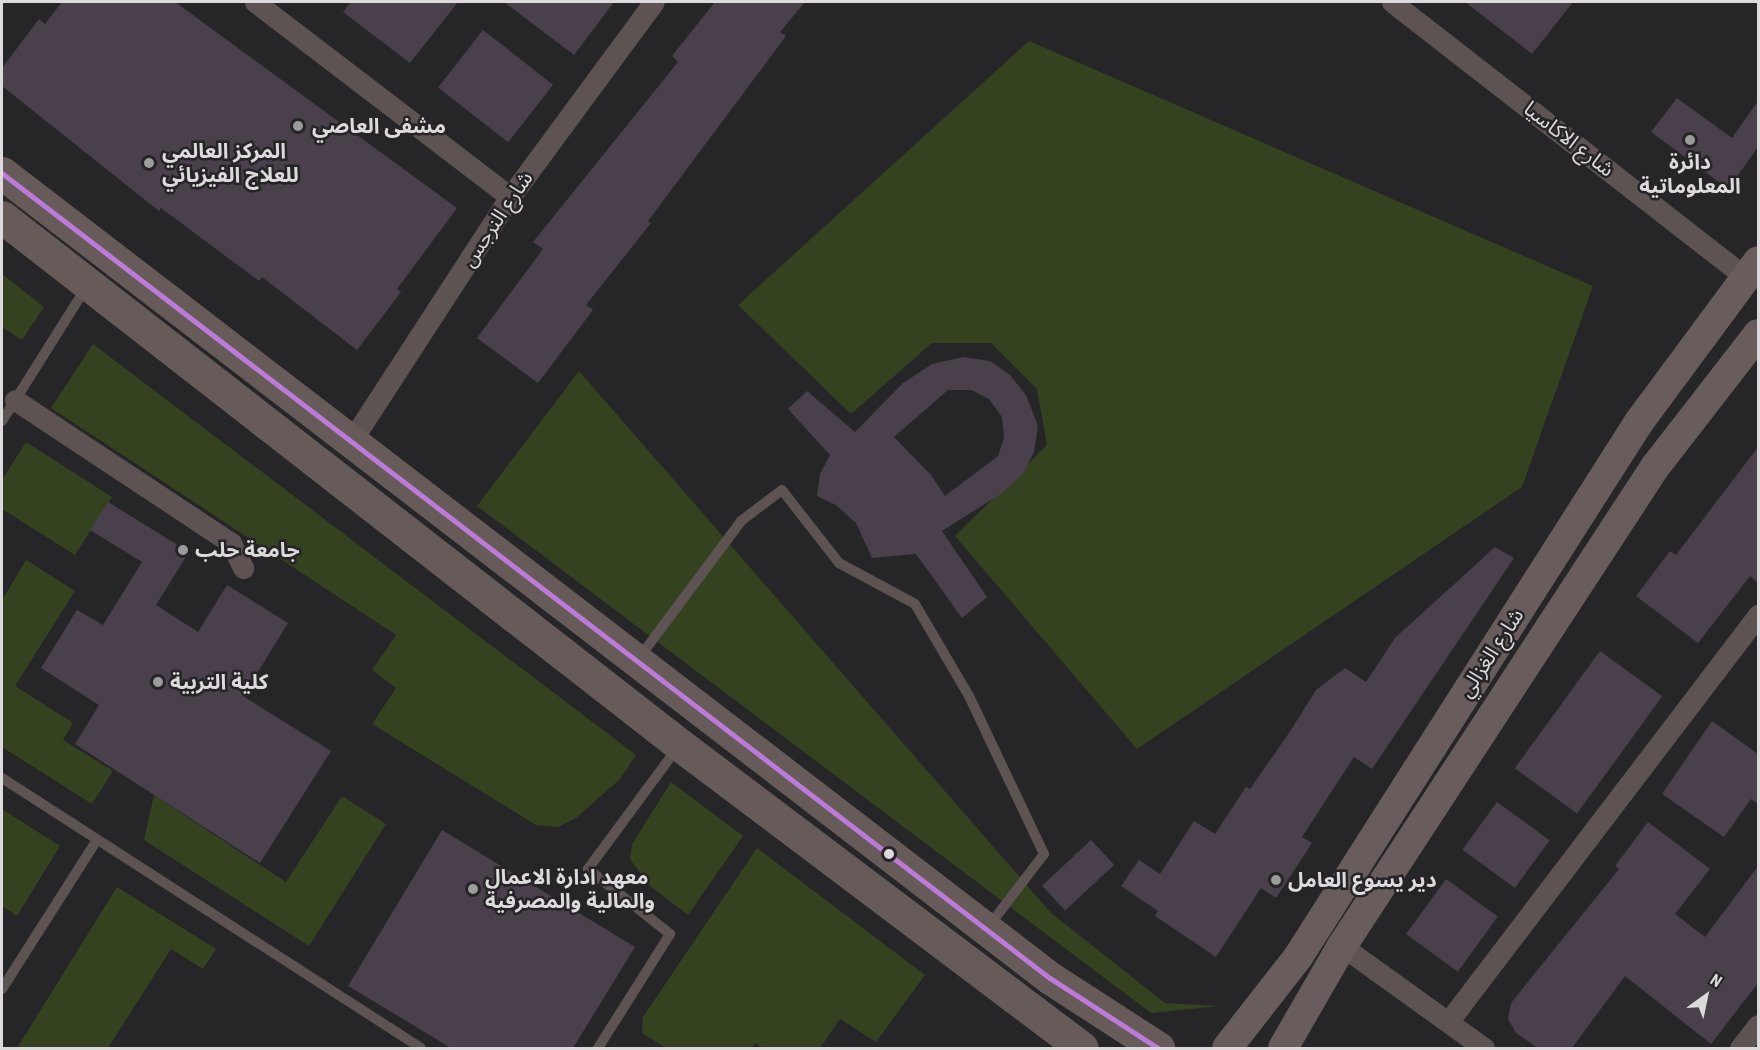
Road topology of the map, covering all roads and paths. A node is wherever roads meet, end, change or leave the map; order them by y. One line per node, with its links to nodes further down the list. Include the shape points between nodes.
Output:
1 (255, 2): 5 (street)
2 (654, 2): 5 (street, شارع النرجس)
3 (1392, 2): 7 (street, شارع الاكاسيا)
4 (2, 173): 12 (main road)
5 (510, 197): 12 (street, شارع النرجس)
6 (2, 217): 8 (main road)
7 (1752, 269): 28 (main road, شارع الغزالي, via 1639,422 1298,957)
8 (89, 283): 10 (lane); 16 (main road)
9 (1758, 334): 20 (main road, شارع الغزالي, via 1655,467)
10 (15, 400): 11 (lane); 13 (street, via 231,543)
11 (2, 421)
12 (350, 443): 15 (main road)
13 (243, 568)
14 (1758, 615): 22 (street)
15 (636, 662): 19 (main road); 19 (lane, via 741,521 782,490 839,563 915,603 969,696 1044,854)
16 (680, 745): 25 (lane, via 588,869 670,934); 26 (main road)
17 (2, 778): 18 (lane)
18 (97, 840): 21 (lane); 24 (lane)
19 (987, 929): 27 (main road, via 1050,978)
20 (1342, 946): 22 (street); 29 (main road, شارع الغزالي)
21 (2, 989)
22 (1448, 1022): 30 (street)
23 (1758, 1024): 31 (street)
24 (421, 1048)
25 (597, 1048)
26 (1082, 1048)
27 (1158, 1048)
28 (1227, 1048)
29 (1283, 1048)
30 (1484, 1048)
31 (1740, 1048)

